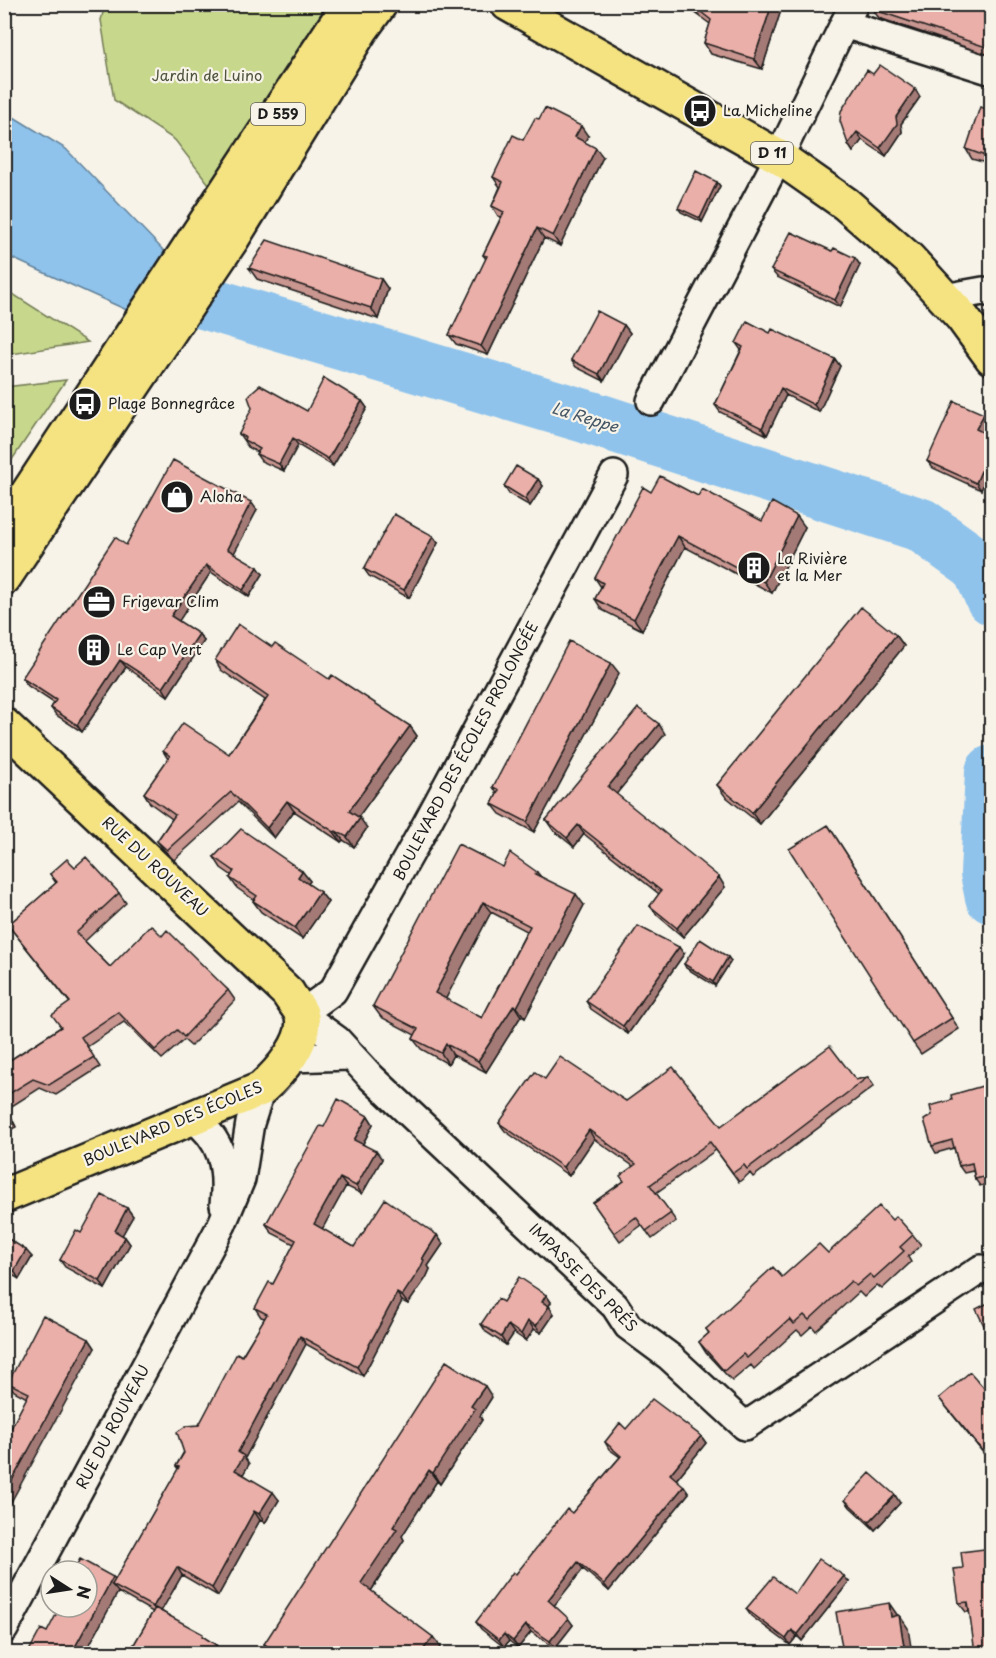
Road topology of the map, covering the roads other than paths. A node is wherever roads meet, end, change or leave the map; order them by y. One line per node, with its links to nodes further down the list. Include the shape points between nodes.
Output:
1 (345, 4): 7 (main road, D 559)
2 (380, 4): 7 (main road)
3 (508, 4): 6 (main road, D 11)
4 (849, 14): 5 (street); 6 (street)
5 (992, 71)
6 (779, 157): 9 (main road, D 11, via 846,204 909,259); 12 (street)
7 (220, 230): 11 (main road, D 559)
8 (992, 293): 9 (street)
9 (944, 298): 10 (main road, D 11)
10 (992, 358)
11 (131, 364): 14 (main road, D 559); 15 (main road)
12 (651, 401)
13 (614, 475): 17 (street, BOULEVARD DES ÉCOLES PROLONGÉE, via 333,991)
14 (4, 529)
15 (4, 578)
16 (4, 725): 17 (main road, RUE DU ROUVEAU, via 280,986)
17 (301, 1014): 18 (street, IMPASSE DES PRÉS, via 329,1034); 19 (main road, BOULEVARD DES ÉCOLES, via 299,1038)
18 (349, 1056): 19 (street); 24 (street, IMPASSE DES PRÉS, via 604,1295 628,1326 670,1357 745,1426)
19 (291, 1058): 20 (main road, BOULEVARD DES ÉCOLES)
20 (261, 1089): 21 (main road, BOULEVARD DES ÉCOLES); 23 (street, RUE DU ROUVEAU, via 250,1123 241,1179)
21 (192, 1118): 22 (main road, BOULEVARD DES ÉCOLES); 23 (street, RUE DU ROUVEAU, via 207,1129 222,1154)
22 (4, 1196)
23 (222, 1224): 25 (street, RUE DU ROUVEAU)
24 (981, 1269)
25 (4, 1629)

